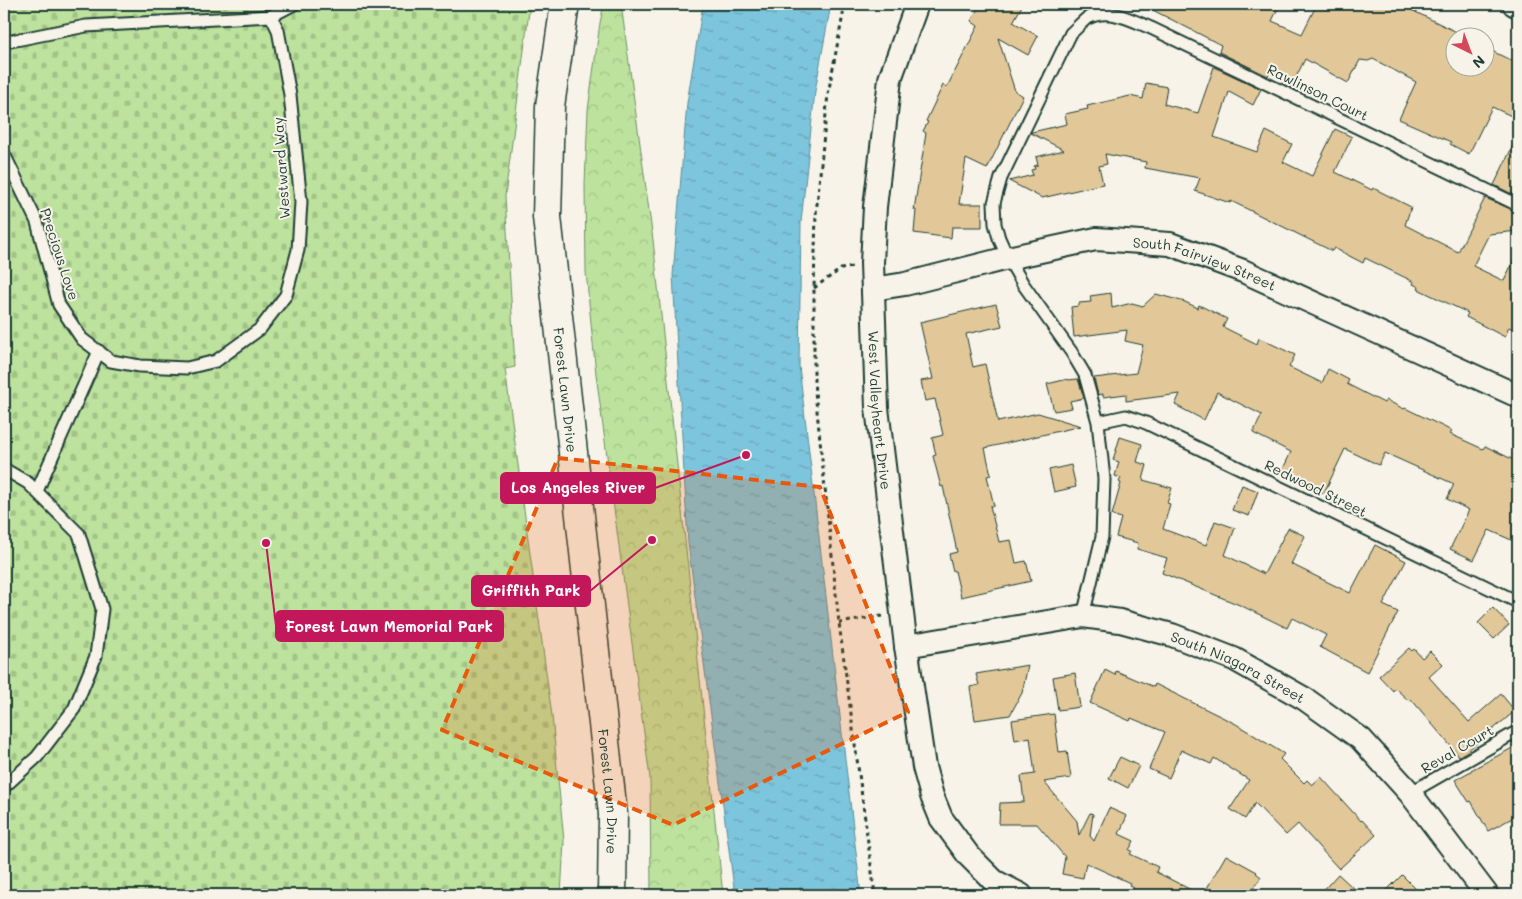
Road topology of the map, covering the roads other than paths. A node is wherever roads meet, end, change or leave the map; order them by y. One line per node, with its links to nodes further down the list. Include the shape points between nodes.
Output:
1 (294, 4): 6 (lane)
2 (565, 4): 23 (street, Forest Lawn Drive, via 550,106 547,217 613,814)
3 (917, 4): 11 (street, West Valleyheart Drive, via 890,79 875,207)
4 (1514, 4): 5 (street)
5 (1518, 6)
6 (271, 16): 7 (lane, via 86,26); 12 (lane, Westward Way, via 278,30 290,95 301,202 298,250 286,294 260,329 216,361 187,368 140,366 111,361)
7 (4, 40)
8 (4, 154): 12 (lane, Precious Love, via 37,222 59,305 82,339)
9 (1518, 205): 10 (lane, Rawlinson Court, via 1152,28 1117,15 1101,14 1086,19 1071,33 1001,178 994,203 995,224)
10 (1008, 258): 11 (street, South Fairview Street); 13 (street, South Fairview Street, via 1096,239 1170,244 1243,271); 14 (lane, via 1085,375)
11 (872, 289): 19 (street, West Valleyheart Drive, via 877,408)
12 (99, 352): 16 (lane)
13 (1518, 396)
14 (1098, 422): 17 (lane, Redwood Street, via 1126,416 1146,423); 18 (lane, via 1104,479 1102,537)
15 (4, 469): 16 (lane)
16 (37, 491): 21 (lane, via 79,534 102,609 96,656 74,709 37,757)
17 (1518, 602)
18 (1083, 616): 19 (street, South Niagara Street); 22 (street, South Niagara Street, via 1120,621 1234,659 1305,699 1361,739)
19 (906, 646): 24 (street, West Valleyheart Drive, via 924,768 941,818 968,856 994,881)
20 (1518, 731): 22 (lane, Reval Court)
21 (4, 787)
22 (1410, 793): 25 (street, South Niagara Street)
23 (612, 895)
24 (1021, 895)
25 (1487, 895)

